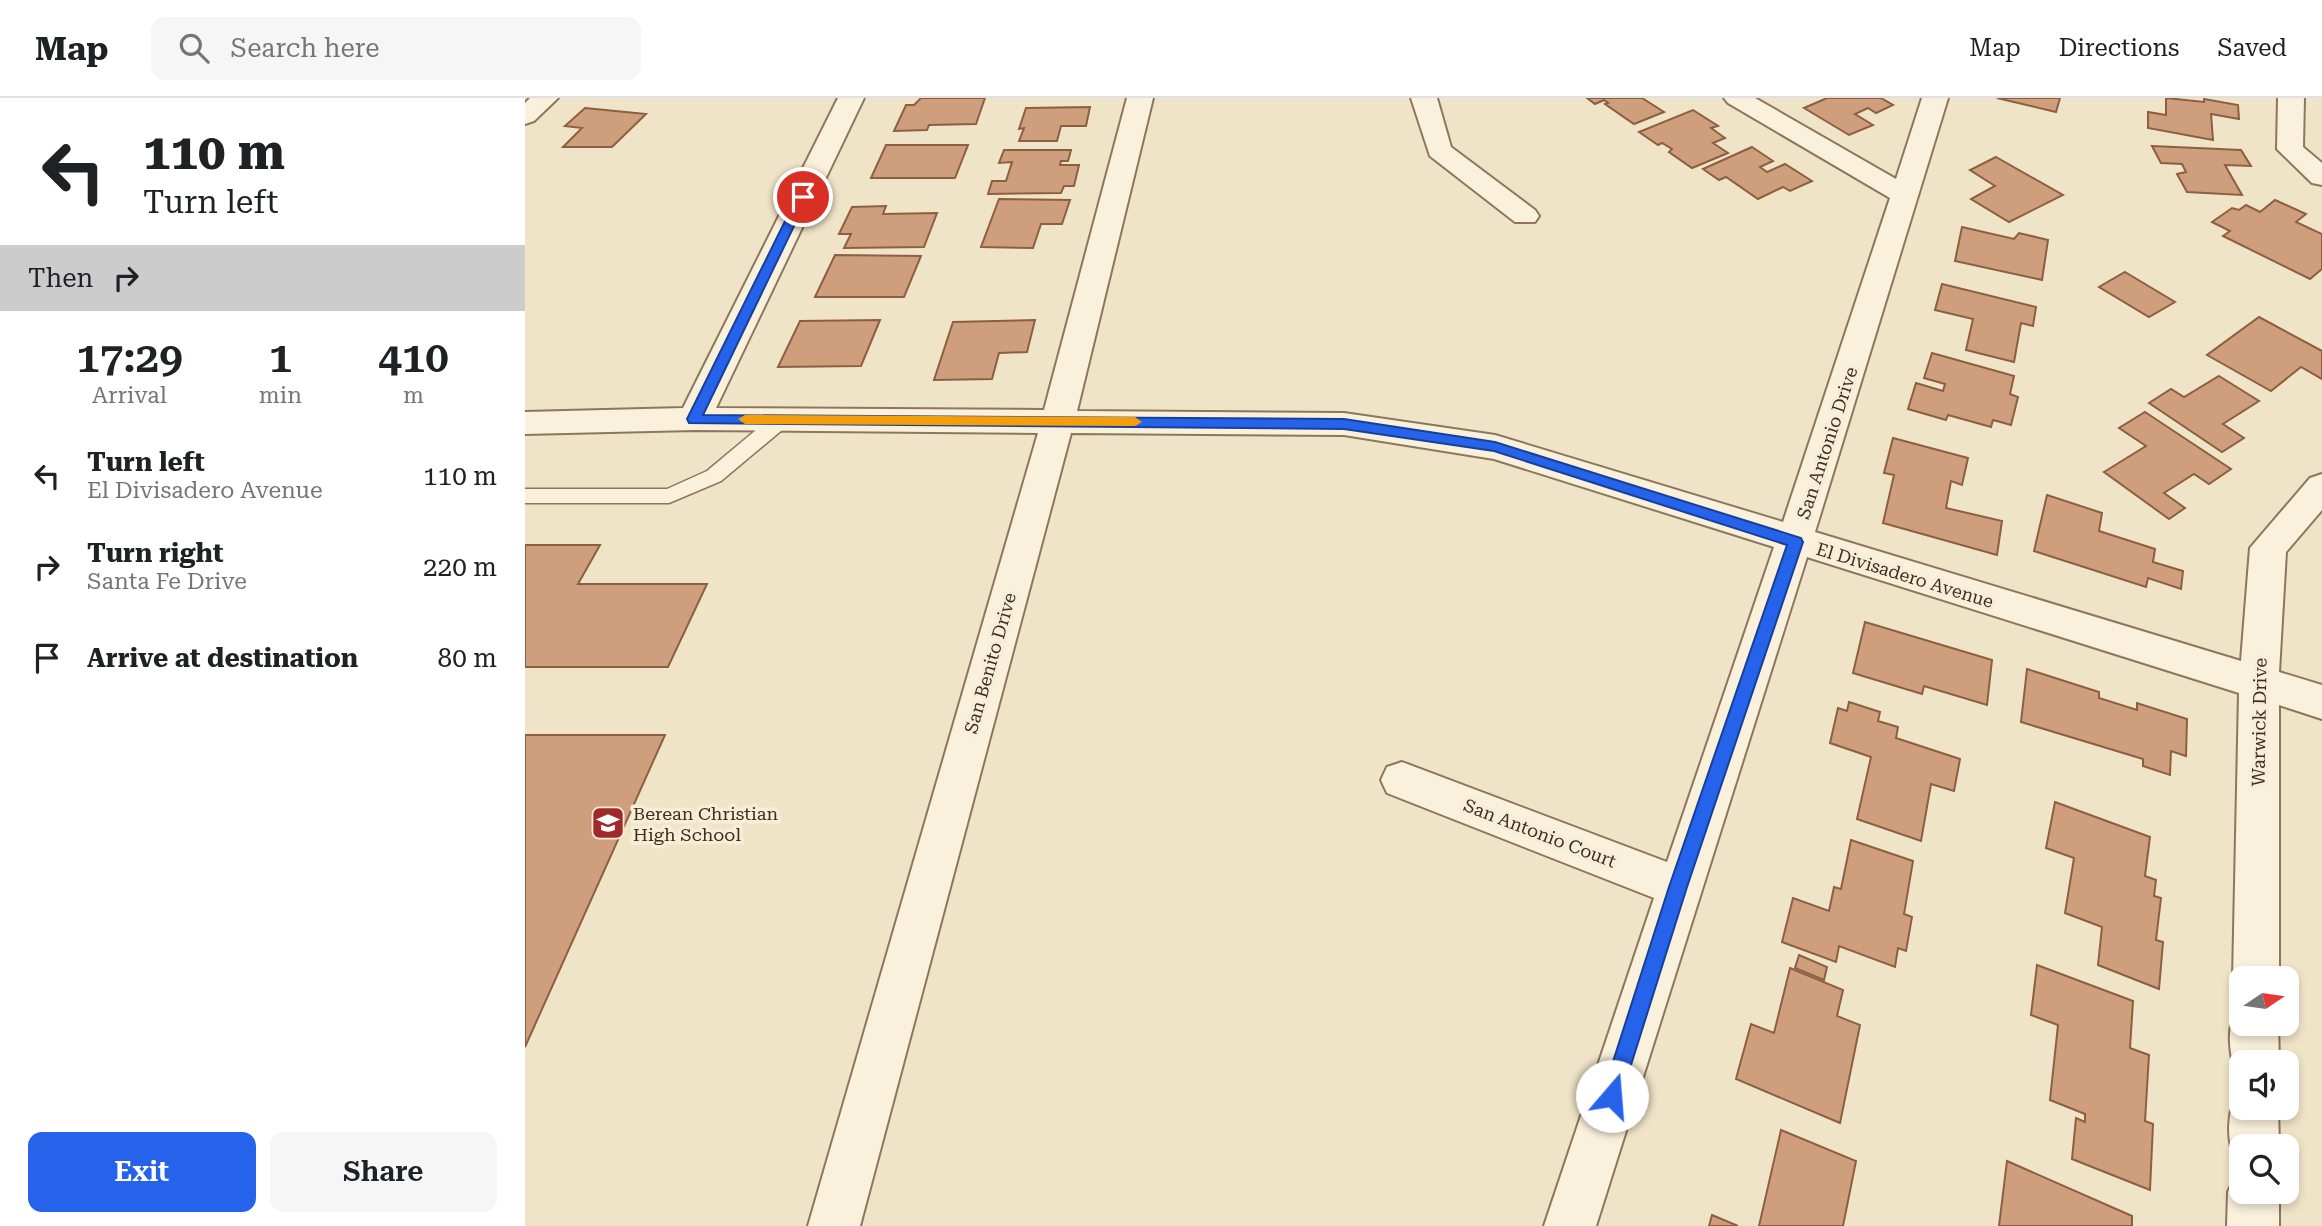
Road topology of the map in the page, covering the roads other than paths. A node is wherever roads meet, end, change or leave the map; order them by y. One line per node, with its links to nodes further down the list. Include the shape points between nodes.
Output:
1 (545, 98): 8 (street)
2 (851, 98): 12 (street)
3 (1140, 98): 14 (street, San Benito Drive)
4 (1424, 98): 11 (street, via 1439,150)
5 (1737, 98): 10 (street)
6 (1935, 98): 10 (street, San Antonio Drive)
7 (2291, 98): 9 (street, via 2290,149)
8 (525, 116)
9 (2322, 177)
10 (1906, 196): 18 (street, San Antonio Drive)
11 (1525, 216)
12 (694, 419): 13 (street, El Divisadero Avenue); 15 (street, El Divisadero Avenue)
13 (782, 420): 14 (street, El Divisadero Avenue); 17 (lane, via 714,476 669,496)
14 (1058, 421): 18 (street, El Divisadero Avenue, via 1344,424 1495,447); 25 (street, San Benito Drive)
15 (525, 423)
16 (2322, 488): 19 (street, Warwick Drive, via 2268,548)
17 (525, 496)
18 (1796, 542): 19 (street, El Divisadero Avenue); 22 (street, San Antonio Drive)
19 (2259, 682): 20 (street, El Divisadero Avenue); 23 (street, Warwick Drive)
20 (2322, 702)
21 (1402, 780): 22 (street, San Antonio Court)
22 (1678, 887): 26 (street, San Antonio Drive)
23 (2256, 966)
24 (2254, 1204): 27 (street)
25 (834, 1226)
26 (1570, 1226)
27 (2253, 1226)

